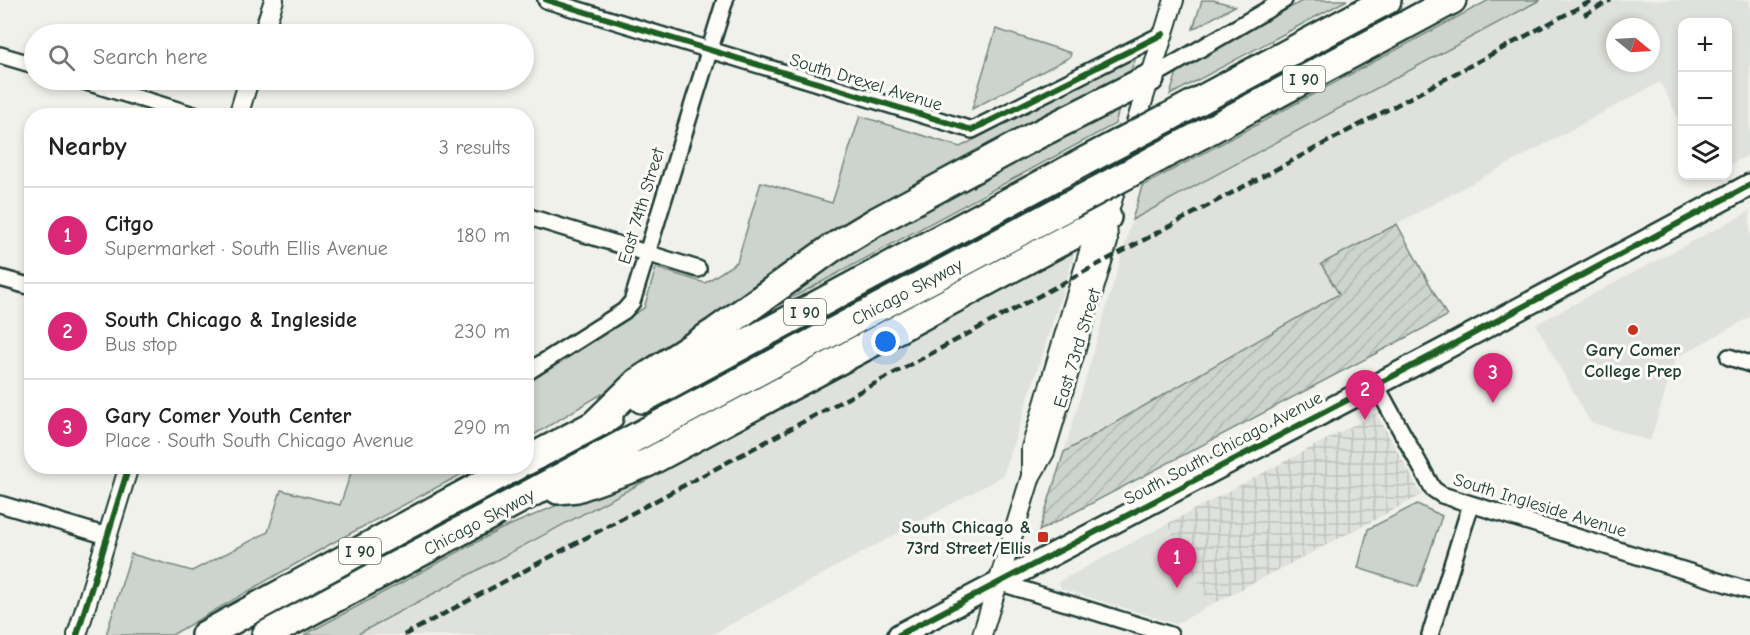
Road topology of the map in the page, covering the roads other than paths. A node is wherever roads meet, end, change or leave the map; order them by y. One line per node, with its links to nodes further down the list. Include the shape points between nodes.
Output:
1 (274, 0): 8 (street)
2 (546, 0): 10 (street, South Drexel Avenue)
3 (725, 0): 10 (street, East 74th Street)
4 (1174, 0): 9 (street, East 73rd Street)
5 (1284, 0): 13 (street)
6 (1387, 0): 29 (highway, Chicago Skyway / I 90, bridge)
7 (1452, 0): 33 (highway, Chicago Skyway / I 90, bridge)
8 (266, 24)
9 (1163, 34): 10 (street, South Drexel Avenue, via 972,130); 13 (street, East 73rd Street)
10 (709, 50): 21 (street, East 74th Street)
11 (0, 55): 12 (street)
12 (24, 62)
13 (1150, 78): 19 (street, East 73rd Street); 29 (highway, via 1023,142 832,248 639,382)
14 (112, 90): 16 (street)
15 (246, 90): 17 (street)
16 (171, 108)
17 (240, 108)
18 (1750, 185): 28 (main road, South South Chicago Avenue)
19 (1107, 217): 33 (highway, via 647,463 577,488); 37 (street, East 73rd Street, via 1108,242 1045,452 1032,476)
20 (534, 218): 21 (street)
21 (647, 253): 22 (street); 27 (street, East 74th Street, via 632,302 624,311)
22 (698, 269)
23 (0, 278): 24 (street)
24 (24, 285)
25 (1729, 357): 26 (street)
26 (1750, 364)
27 (534, 368)
28 (1376, 385): 35 (street, South Ingleside Avenue, via 1433,489); 37 (main road, South South Chicago Avenue)
29 (594, 425): 30 (highway, Chicago Skyway / I 90)
30 (534, 457)
31 (126, 474): 36 (street)
32 (501, 474): 40 (highway, Chicago Skyway / I 90)
33 (533, 493): 41 (highway, Chicago Skyway / I 90)
34 (0, 504): 36 (street)
35 (1471, 504): 38 (street, South Ingleside Avenue); 45 (street)
36 (107, 536): 39 (street)
37 (998, 582): 42 (main road, South South Chicago Avenue); 43 (street, East 73rd Street); 44 (street)
38 (1750, 591)
39 (77, 635)
40 (205, 635)
41 (266, 635)
42 (899, 635)
43 (982, 635)
44 (1170, 635)
45 (1430, 635)

